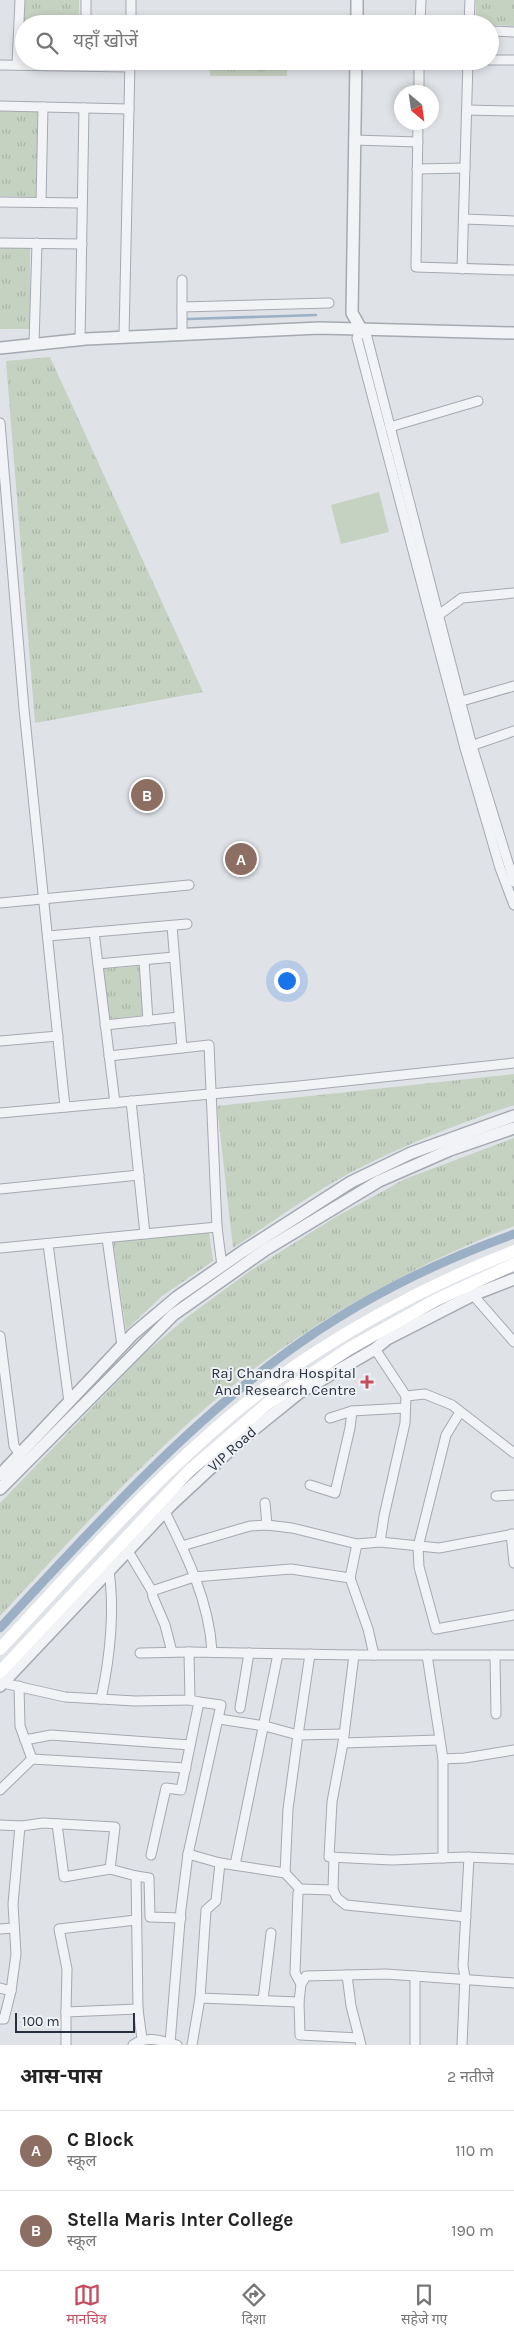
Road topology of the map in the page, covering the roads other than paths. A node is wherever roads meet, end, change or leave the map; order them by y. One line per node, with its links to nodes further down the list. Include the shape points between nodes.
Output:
1 (20, 0): 8 (street)
2 (86, 0): 9 (street)
3 (131, 0): 10 (street)
4 (357, 0): 11 (street)
5 (364, 0): 12 (street)
6 (420, 0): 13 (street)
7 (470, 0): 14 (street)
8 (19, 15)
9 (86, 15)
10 (131, 15)
11 (357, 15)
12 (364, 15)
13 (420, 15)
14 (469, 15)
15 (499, 31): 16 (street)
16 (514, 32)
17 (499, 60): 18 (street)
18 (514, 60)
19 (0, 65): 20 (street)
20 (15, 65)
21 (130, 70): 30 (street)
22 (356, 70): 34 (street)
23 (362, 70): 34 (street)
24 (419, 70): 26 (street)
25 (468, 70): 31 (street)
26 (419, 85)
27 (0, 106): 28 (street)
28 (43, 107): 29 (street); 39 (street)
29 (84, 108): 30 (street); 40 (street)
30 (129, 109): 54 (street)
31 (467, 110): 32 (street); 36 (street)
32 (514, 111)
33 (418, 130): 35 (street)
34 (358, 140): 35 (street); 51 (street, via 352,313)
35 (418, 142): 37 (street)
36 (465, 168): 37 (street); 41 (street)
37 (418, 169): 46 (street, via 416,267)
38 (0, 202): 39 (street)
39 (41, 202): 40 (street)
40 (82, 203): 45 (street)
41 (464, 219): 42 (street); 46 (street)
42 (514, 221)
43 (0, 243): 44 (street)
44 (37, 243): 45 (street); 56 (street)
45 (82, 244): 55 (street)
46 (462, 269): 47 (street)
47 (514, 270)
48 (182, 280): 50 (street)
49 (329, 303): 50 (street)
50 (182, 307): 53 (street)
51 (361, 329): 52 (street); 53 (street); 60 (street, via 367,337); 66 (street, via 357,338)
52 (514, 333)
53 (182, 334): 54 (street)
54 (124, 337): 55 (street)
55 (80, 340): 56 (street)
56 (34, 344): 57 (street)
57 (0, 348)
58 (478, 401): 60 (street)
59 (0, 423): 69 (street)
60 (390, 427): 62 (street)
61 (514, 593): 62 (street, via 462,598)
62 (440, 614): 64 (street)
63 (514, 686): 64 (street)
64 (462, 701): 66 (street)
65 (514, 730): 66 (street)
66 (468, 747): 67 (street); 71 (street, via 500,868)
67 (514, 882)
68 (189, 885): 69 (street)
69 (44, 898): 70 (street); 75 (street)
70 (0, 902)
71 (514, 904)
72 (187, 924): 73 (street)
73 (172, 926): 74 (street); 76 (street)
74 (94, 932): 75 (street); 78 (street)
75 (48, 936): 82 (street)
76 (174, 958): 77 (street); 79 (street)
77 (144, 960): 78 (street); 80 (street)
78 (98, 964): 81 (street)
79 (179, 1017): 80 (street); 84 (street)
80 (148, 1021): 81 (street)
81 (105, 1025): 85 (street)
82 (58, 1036): 83 (street); 90 (street)
83 (0, 1041)
84 (182, 1048): 85 (street); 87 (street, via 209,1045)
85 (109, 1056): 89 (street)
86 (514, 1062): 87 (street)
87 (211, 1093): 88 (street); 96 (street)
88 (131, 1101): 89 (street); 94 (street)
89 (114, 1103): 90 (street)
90 (65, 1108): 91 (street)
91 (0, 1114)
92 (514, 1116): 103 (street, via 411,1153 351,1182)
93 (514, 1128): 120 (street, via 450,1150 379,1182 265,1250 173,1315)
94 (139, 1174): 95 (street); 97 (street)
95 (0, 1189)
96 (217, 1227): 97 (street); 103 (street)
97 (145, 1234): 98 (street)
98 (107, 1238): 99 (street); 108 (street)
99 (48, 1244): 100 (street); 111 (street)
100 (0, 1248)
101 (514, 1251): 138 (main road, VIP Road, via 458,1273 384,1310 309,1357 255,1397 132,1508)
102 (514, 1264): 151 (main road, VIP Road, via 436,1300 350,1348 268,1404 189,1471)
103 (222, 1266): 108 (street, via 177,1297)
104 (514, 1279): 105 (street, VIP Road)
105 (473, 1295): 107 (street); 109 (street, VIP Road, via 387,1339)
106 (0, 1336): 117 (street, via 14,1446)
107 (514, 1342)
108 (122, 1346): 111 (street)
109 (375, 1349): 110 (street); 124 (street, VIP Road, via 299,1393 242,1439)
110 (406, 1396): 112 (street); 114 (street, via 425,1394)
111 (69, 1402): 117 (street)
112 (405, 1408): 113 (street); 127 (street, via 405,1423)
113 (352, 1412): 115 (street); 119 (street, via 335,1493)
114 (460, 1412): 116 (street); 130 (street, via 446,1435)
115 (330, 1418)
116 (512, 1450)
117 (20, 1454): 118 (street)
118 (0, 1475)
119 (310, 1485)
120 (0, 1489)
121 (514, 1495): 122 (street)
122 (496, 1496)
123 (265, 1503): 125 (street)
124 (164, 1512): 129 (street); 131 (street, VIP Road)
125 (267, 1525): 128 (street); 129 (street, via 250,1526)
126 (512, 1534): 130 (street, via 439,1548); 132 (street)
127 (380, 1542): 128 (street); 130 (street)
128 (357, 1544): 135 (street)
129 (182, 1546): 134 (street)
130 (418, 1547): 137 (street, via 419,1567 436,1629)
131 (128, 1551): 133 (street, VIP Road); 136 (street)
132 (514, 1563)
133 (109, 1570): 151 (street, VIP Road); 153 (street, via 110,1655)
134 (194, 1577): 135 (street, via 291,1569); 136 (street); 139 (street, via 211,1626)
135 (350, 1578): 147 (street)
136 (152, 1591): 140 (street)
137 (514, 1615)
138 (0, 1649)
139 (212, 1651): 141 (street); 143 (street)
140 (172, 1652): 141 (street); 142 (street)
141 (189, 1652): 154 (street)
142 (140, 1653)
143 (249, 1653): 144 (street); 155 (street)
144 (278, 1654): 145 (street); 158 (street)
145 (310, 1654): 146 (street); 159 (street)
146 (354, 1655): 147 (street); 160 (street)
147 (374, 1655): 148 (street)
148 (428, 1655): 149 (street); 162 (street)
149 (495, 1655): 150 (street); 156 (street)
150 (514, 1655)
151 (1, 1680): 152 (street)
152 (20, 1686): 153 (street, via 66,1697); 161 (street, via 20,1726)
153 (101, 1699): 154 (street)
154 (194, 1701): 157 (street, via 221,1705); 163 (street)
155 (240, 1708)
156 (496, 1714)
157 (218, 1718): 158 (street); 172 (street)
158 (265, 1726): 159 (street); 179 (street)
159 (298, 1734): 160 (street); 181 (street, via 288,1809)
160 (343, 1738): 162 (street); 174 (street, via 332,1802 330,1857)
161 (25, 1740): 163 (street, via 51,1735); 165 (street)
162 (439, 1740): 166 (street)
163 (190, 1745): 167 (street)
164 (514, 1750): 166 (street)
165 (32, 1759): 167 (street); 168 (street)
166 (443, 1759): 176 (street)
167 (186, 1768): 173 (street, via 181,1790 166,1788)
168 (0, 1790)
169 (57, 1824): 171 (street); 180 (street, via 64,1877); 180 (street, via 115,1827)
170 (0, 1826): 171 (street)
171 (20, 1826): 188 (street)
172 (188, 1854): 178 (street); 186 (street)
173 (151, 1855)
174 (334, 1857): 176 (street); 184 (street)
175 (469, 1857): 176 (street); 177 (street); 185 (street)
176 (443, 1858)
177 (514, 1859)
178 (220, 1863): 179 (street); 198 (street, via 216,1901 206,1910)
179 (235, 1865): 181 (street)
180 (110, 1869): 182 (street)
181 (285, 1873): 183 (street)
182 (136, 1876): 186 (street, via 149,1878 150,1917); 187 (street)
183 (300, 1889): 184 (street); 195 (street, via 296,1974)
184 (333, 1890): 185 (street, via 346,1905)
185 (466, 1917): 193 (street)
186 (180, 1918): 206 (street)
187 (136, 1920): 201 (street); 202 (street, via 59,1929 67,1969)
188 (14, 1928): 189 (street); 197 (street, via 16,1954)
189 (0, 1929)
190 (271, 1933): 199 (street)
191 (347, 1975): 192 (street); 195 (street, via 306,1976); 205 (street)
192 (415, 1976): 193 (street); 210 (street)
193 (464, 1981): 194 (street); 211 (street)
194 (514, 1983)
195 (301, 1984): 200 (street)
196 (0, 1988): 197 (street)
197 (11, 1991): 203 (street, via 4,2019)
198 (200, 1998): 199 (street); 209 (street)
199 (263, 2000): 200 (street)
200 (300, 2002): 205 (street, via 300,2035)
201 (138, 2010): 202 (street); 204 (street)
202 (66, 2012): 207 (street)
203 (0, 2018)
204 (142, 2039): 206 (street); 208 (street)
205 (360, 2042)
206 (174, 2044)
207 (66, 2045)
208 (133, 2045)
209 (192, 2045)
210 (415, 2045)
211 (462, 2045)

